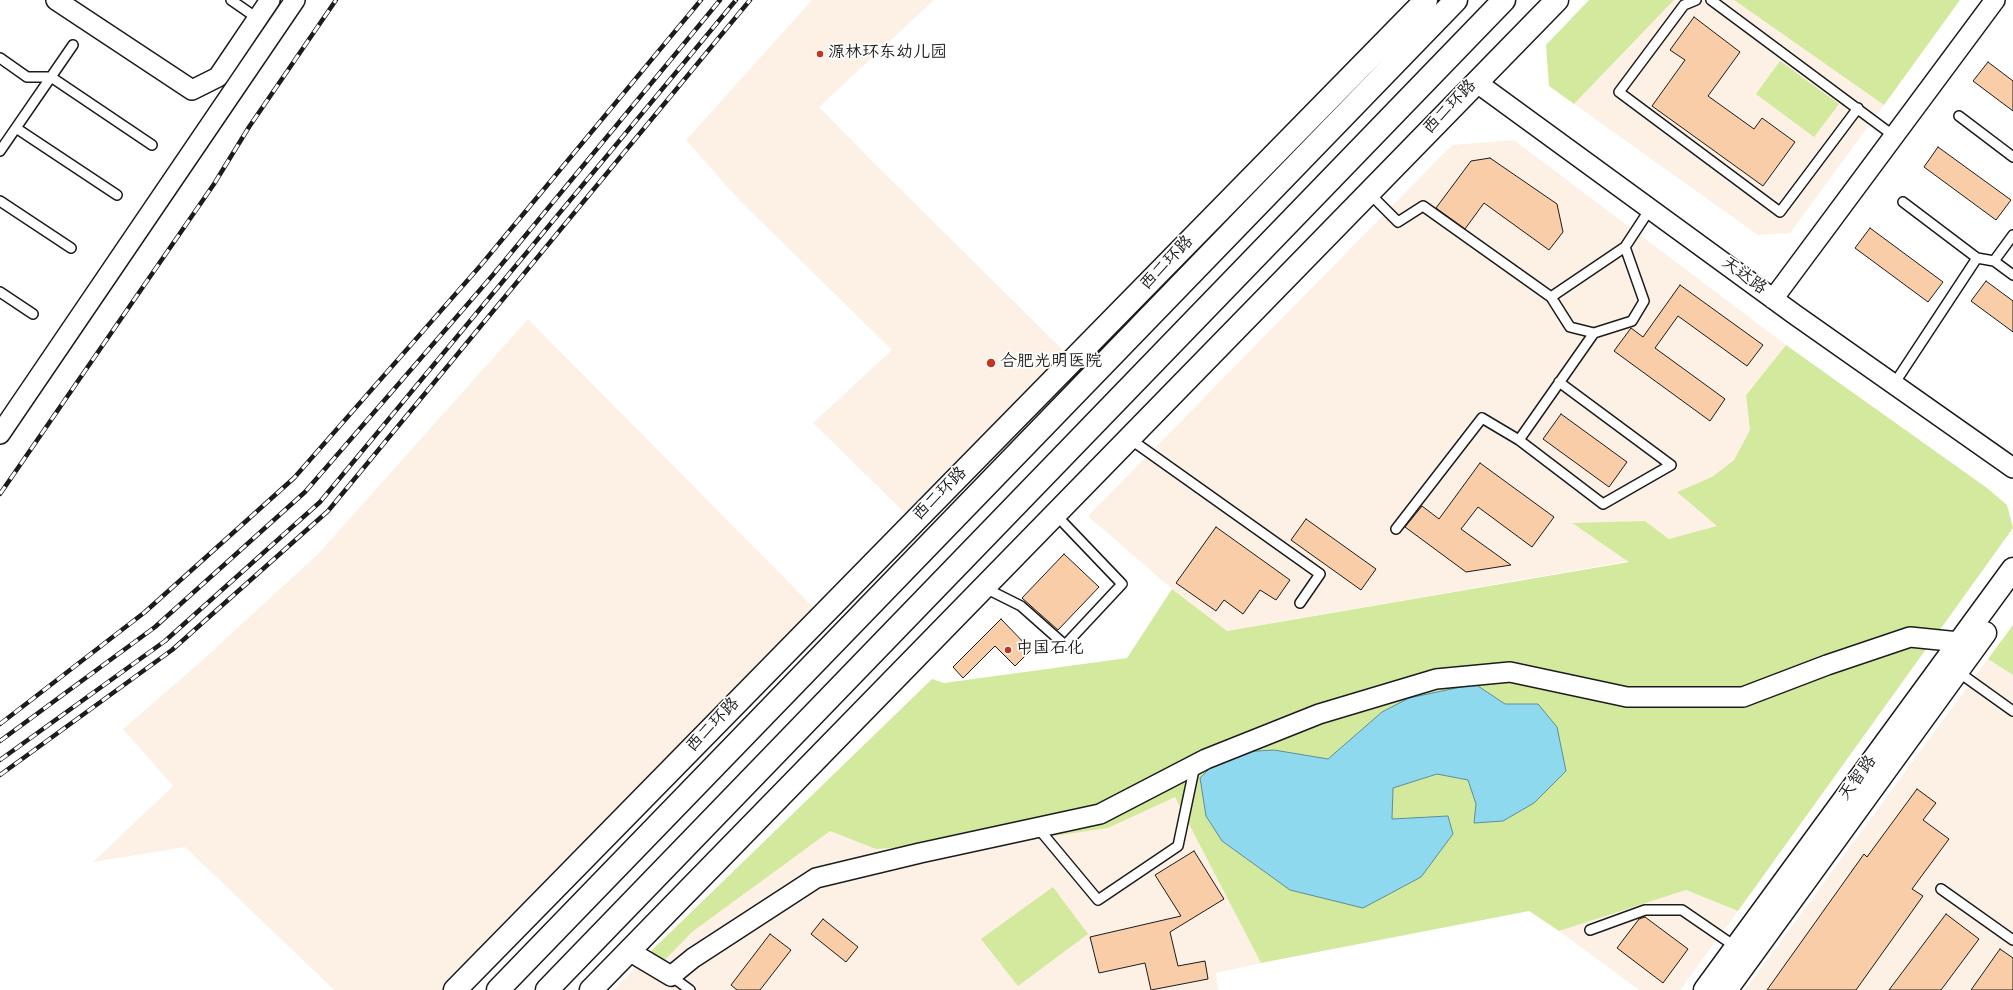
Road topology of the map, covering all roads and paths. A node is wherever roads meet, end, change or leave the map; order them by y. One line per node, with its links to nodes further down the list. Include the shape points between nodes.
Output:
1 (56, 0): 12 (street, via 192,90 218,77)
2 (231, 0): 12 (lane)
3 (270, 0): 12 (street)
4 (295, 0): 42 (street)
5 (1426, 0): 63 (main road, 西二环路)
6 (1456, 0): 64 (main road, 西二环路)
7 (1504, 0): 65 (main road)
8 (1557, 0): 16 (main road, 西二环路)
9 (1696, 0): 17 (lane, via 1684,5 1619,92 1780,212)
10 (1711, 0): 17 (lane)
11 (1995, 0): 20 (street)
12 (257, 18)
13 (73, 45): 15 (lane)
14 (0, 58): 15 (lane, via 27,77)
15 (51, 77): 19 (lane); 21 (lane)
16 (1476, 82): 24 (main road, 西二环路); 28 (street, 天达路)
17 (1858, 108): 20 (lane)
18 (1960, 116): 23 (lane)
19 (16, 128): 22 (lane); 25 (lane)
20 (1894, 136): 37 (street)
21 (152, 145)
22 (0, 151)
23 (2013, 157)
24 (1368, 193): 36 (lane, via 1398,222 1423,206); 43 (main road, 西二环路)
25 (117, 194)
26 (0, 201): 31 (lane)
27 (1903, 202): 32 (lane)
28 (1650, 209): 30 (lane); 37 (street, 天达路)
29 (2013, 235): 33 (lane)
30 (1625, 247): 36 (lane); 39 (lane, via 1644,301 1632,321)
31 (71, 248)
32 (1976, 258): 33 (lane); 41 (lane)
33 (1994, 261): 34 (lane)
34 (2013, 275)
35 (0, 292): 38 (lane)
36 (1551, 297): 39 (lane, via 1570,327)
37 (1773, 299): 41 (street, 天达路)
38 (33, 314)
39 (1594, 333): 40 (lane)
40 (1559, 382): 44 (lane); 44 (lane, via 1671,465 1603,504)
41 (1894, 384): 45 (street, 天达路)
42 (0, 434)
43 (1130, 439): 46 (main road, 西二环路); 51 (lane, via 1320,574)
44 (1519, 440): 47 (lane, via 1482,418)
45 (2013, 468)
46 (1056, 515): 49 (main road, 西二环路); 49 (lane, via 1122,584 1065,645 1021,606)
47 (1396, 529)
48 (2013, 569): 52 (main road, 天智路)
49 (985, 588): 61 (main road, 西二环路)
50 (2013, 594): 53 (main road, 天智路)
51 (1300, 603)
52 (1959, 642): 53 (main road, 天智路); 55 (street, via 1910,637 1743,697 1627,697 1510,672 1436,679 1319,714)
53 (1951, 666): 54 (lane); 60 (main road, 天智路); 69 (main road, 天智路)
54 (2013, 710)
55 (1195, 765): 56 (street, via 1100,814); 56 (lane, via 1178,846 1098,900)
56 (1038, 828): 62 (street, via 816,878 693,958)
57 (1941, 889): 59 (lane)
58 (1590, 930): 60 (lane, via 1645,910 1682,910)
59 (2013, 940)
60 (1736, 947): 68 (main road, 天智路)
61 (629, 951): 62 (street); 66 (main road, 西二环路)
62 (670, 976): 67 (lane)
63 (455, 990)
64 (498, 990)
65 (547, 990)
66 (591, 990)
67 (690, 990)
68 (1705, 990)
69 (1726, 990)

